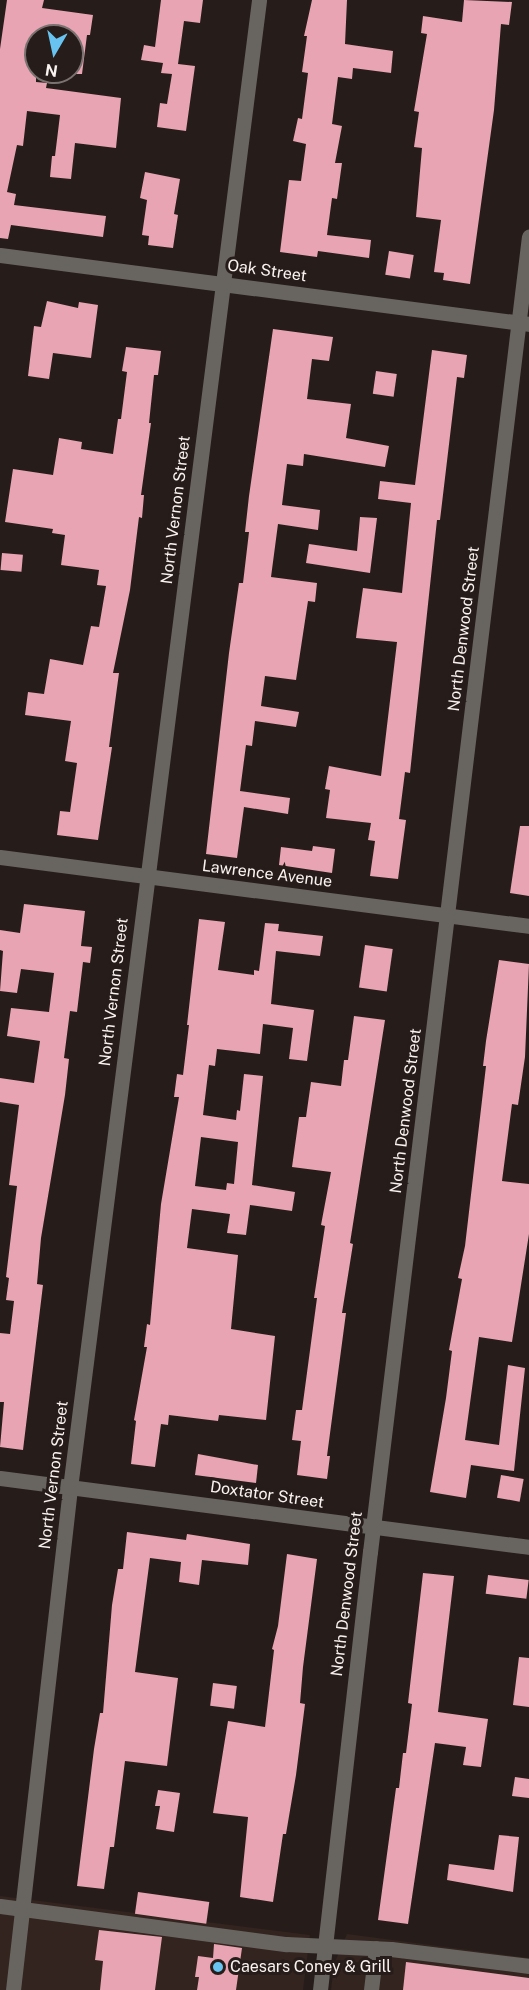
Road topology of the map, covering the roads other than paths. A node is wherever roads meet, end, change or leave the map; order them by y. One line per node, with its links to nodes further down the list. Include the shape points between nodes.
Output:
1 (259, 0): 4 (street, North Vernon Street)
2 (529, 237): 5 (street, North Denwood Street)
3 (0, 255): 4 (street, Oak Street)
4 (224, 283): 5 (street, Oak Street); 7 (street, North Vernon Street)
5 (524, 323): 8 (street, North Denwood Street)
6 (0, 858): 7 (street, Lawrence Avenue)
7 (146, 877): 8 (street, Lawrence Avenue); 11 (street, North Vernon Street)
8 (448, 916): 9 (street, Lawrence Avenue); 12 (street, North Denwood Street)
9 (529, 926)
10 (0, 1478): 11 (street, Doxtator Street)
11 (70, 1488): 12 (street, Doxtator Street); 15 (street, North Vernon Street)
12 (373, 1528): 13 (street, Doxtator Street); 16 (street, North Denwood Street)
13 (529, 1547)
14 (0, 1906): 15 (street)
15 (23, 1908): 16 (street, via 286,1944); 19 (street, North Vernon Street)
16 (326, 1944): 17 (street); 20 (street, North Denwood Street)
17 (376, 1948): 18 (street); 21 (street)
18 (529, 1965)
19 (13, 1990)
20 (320, 1990)
21 (371, 1990)

